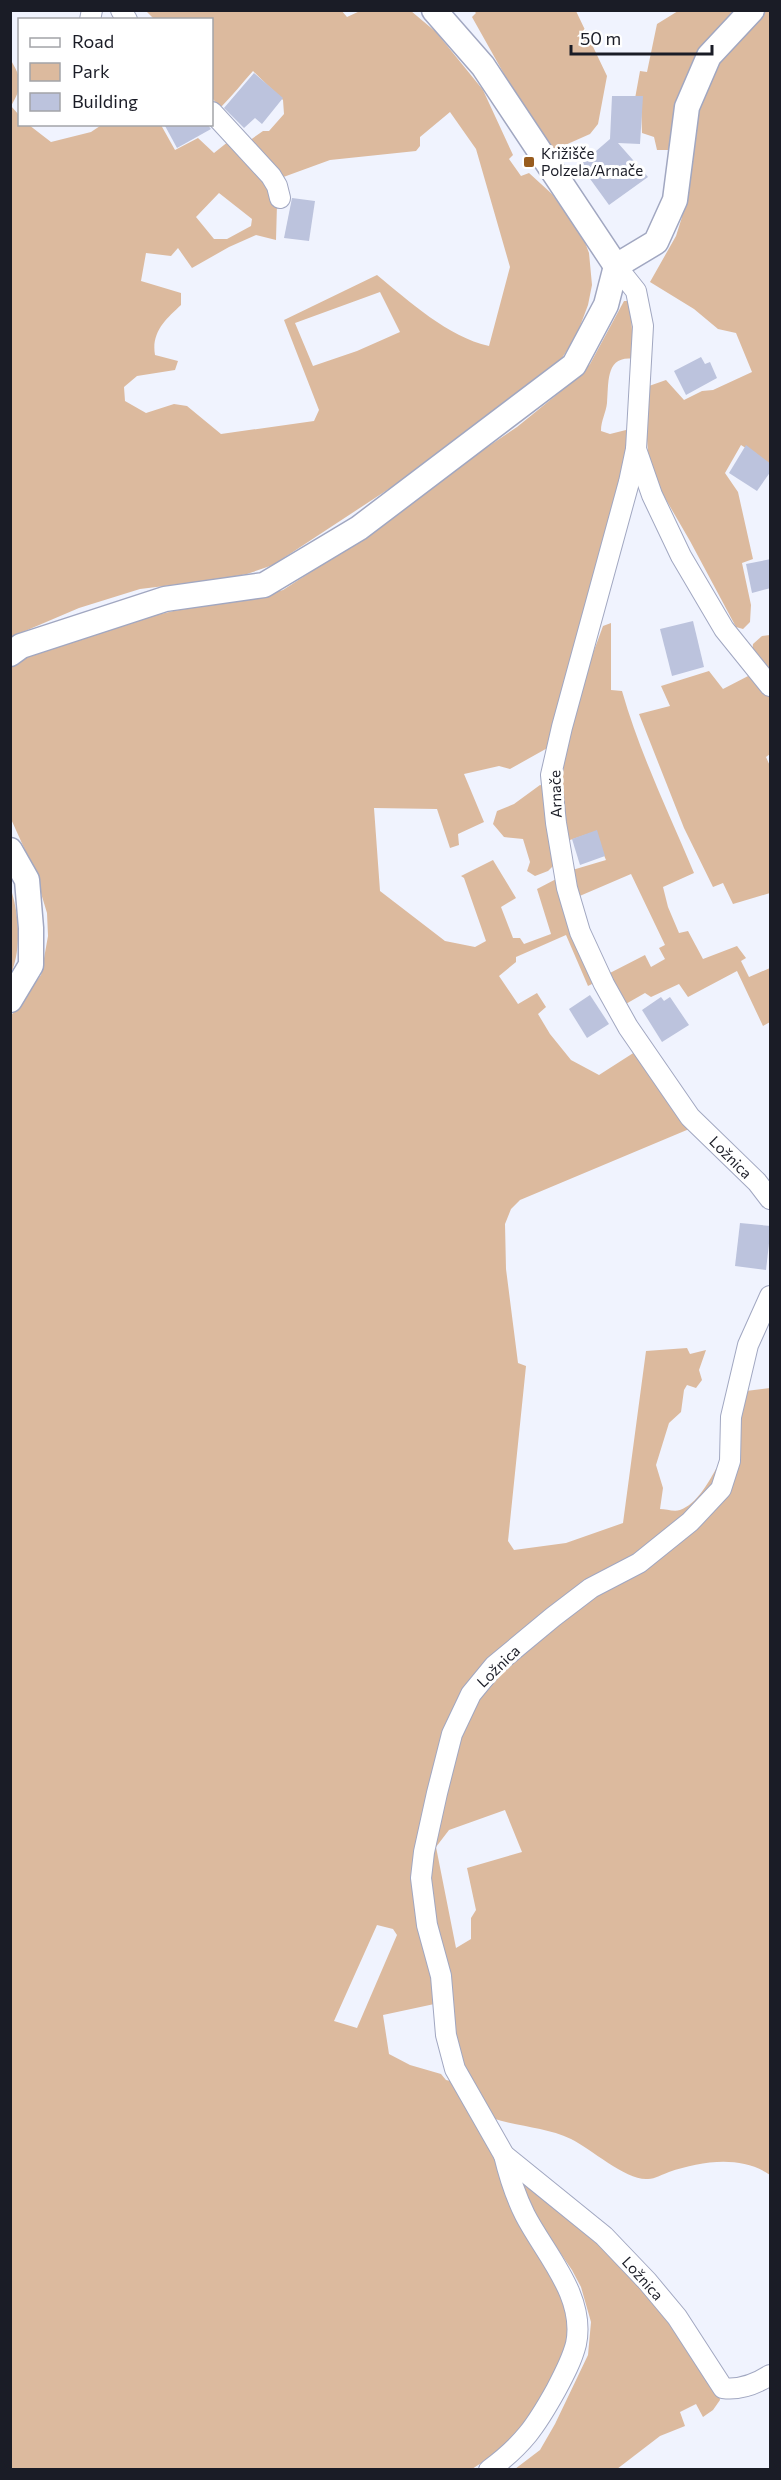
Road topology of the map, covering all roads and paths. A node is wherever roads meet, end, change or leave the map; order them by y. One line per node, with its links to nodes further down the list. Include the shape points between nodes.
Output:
1 (434, 10): 5 (street, via 483,66)
2 (752, 10): 5 (street, via 709,56 687,107 675,200 656,243)
3 (213, 113): 4 (street, via 271,176)
4 (280, 198)
5 (616, 266): 6 (street, Arnače, via 636,291 643,326); 7 (street, via 606,305 573,365 359,528 264,585 165,599 21,646)
6 (636, 449): 8 (street, Arnače, via 652,495 681,556 724,629); 11 (street, Arnače, via 551,775 567,888 580,932 628,1027)
7 (10, 654)
8 (771, 686)
9 (10, 850): 10 (street, via 27,880 31,928 31,965)
10 (10, 1000)
11 (690, 1117): 12 (street, Ložnica)
12 (771, 1199)
13 (771, 1296): 14 (street, Ložnica, via 747,1345 731,1417 730,1461 721,1489 690,1522 639,1563 591,1588 494,1666 471,1694 452,1734 436,1793 421,1878 455,2069)
14 (504, 2155): 15 (street, Ložnica, via 604,2236 647,2281 677,2317 723,2388 734,2389); 16 (street, Ložnica, via 510,2182 526,2217 570,2293 577,2325 568,2368 545,2409 514,2451)
15 (771, 2375)
16 (489, 2469)

